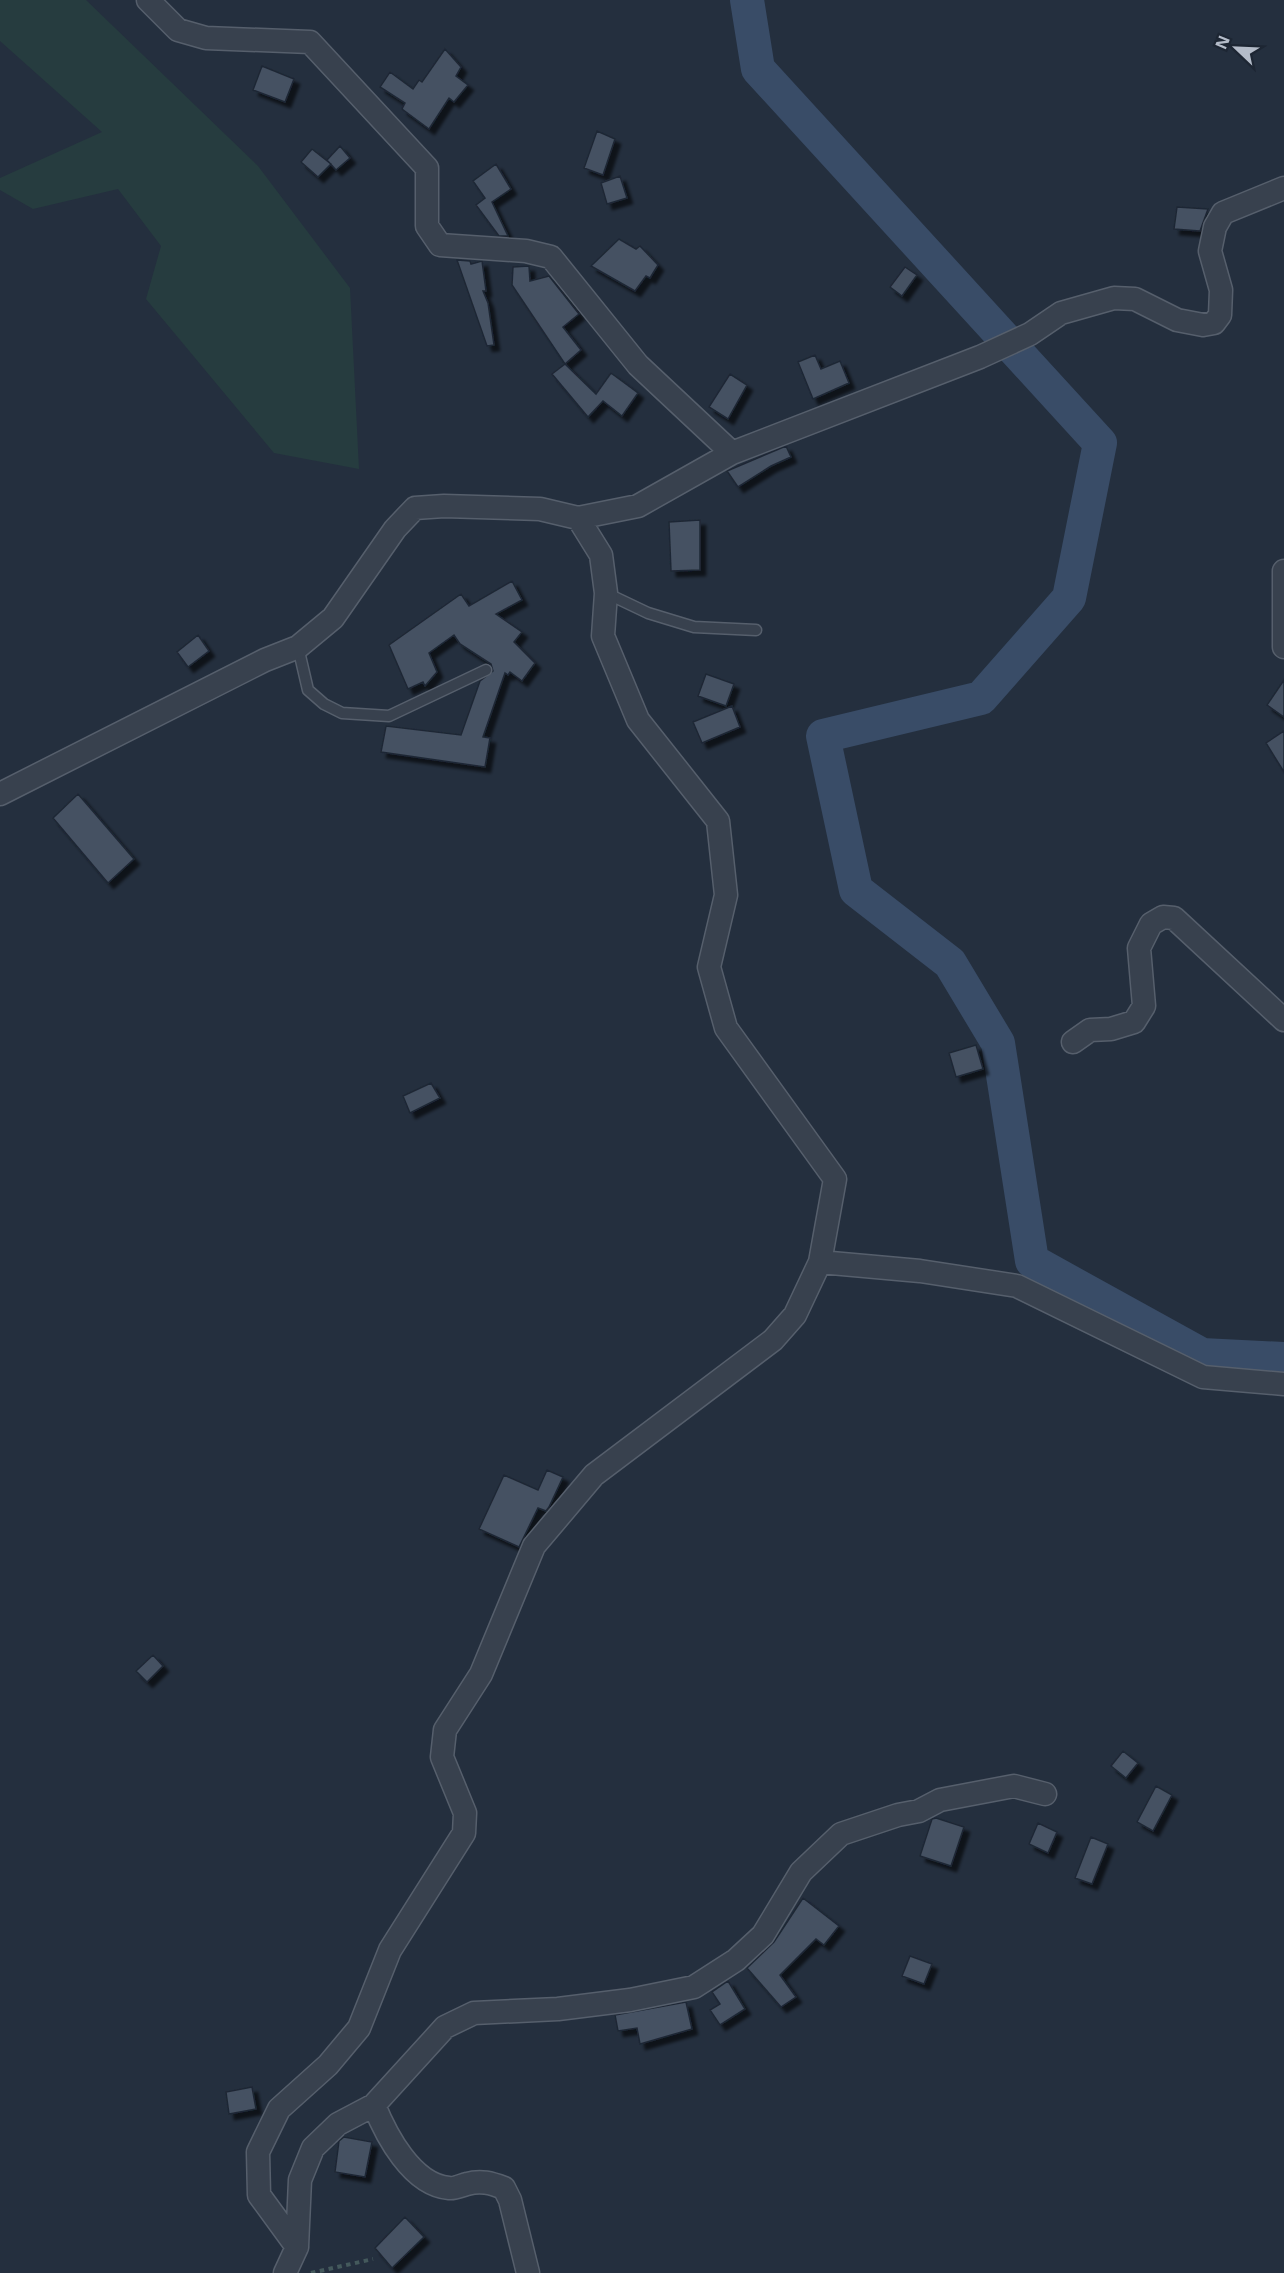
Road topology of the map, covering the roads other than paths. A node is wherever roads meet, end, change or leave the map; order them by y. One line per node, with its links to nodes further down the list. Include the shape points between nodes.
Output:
1 (148, 0): 3 (street, via 178,30 206,38 310,42 427,168 427,226 440,245 526,251 551,257 638,365)
2 (1284, 188): 3 (street, via 1223,213 1215,227 1210,251 1221,290 1220,315 1214,323 1177,320 1135,299 1114,298 1062,313 1030,334 980,357)
3 (732, 453): 4 (street, via 638,506)
4 (578, 518): 6 (street, via 601,555); 8 (street, via 540,509 415,508 394,529 333,618)
5 (1284, 571): 9 (street)
6 (606, 593): 7 (lane, via 648,613 694,627); 14 (street, via 603,636 638,720 718,821 726,895 709,967 726,1028 835,1179)
7 (756, 630)
8 (298, 647): 10 (lane, via 308,690 342,713 389,716); 11 (street)
9 (1284, 647)
10 (486, 670)
11 (0, 794)
12 (1284, 1020): 13 (street, via 1174,918 1163,917 1151,924 1139,948 1144,1006 1134,1022 1090,1030)
13 (1073, 1041)
14 (820, 1262): 15 (street, via 920,1271 1017,1286 1203,1377); 18 (street, via 795,1315 773,1340 594,1475 534,1546 481,1674 445,1730 442,1757 465,1813 464,1833 390,1950 359,2028 328,2065 279,2109 258,2152 259,2194)
15 (1284, 1384)
16 (1045, 1794): 17 (street, via 1014,1785 940,1800 919,1811 841,1834 801,1872 763,1935 736,1960 694,1987 558,2009 474,2013 445,2027)
17 (374, 2105): 18 (street, via 338,2124 313,2148 300,2180); 20 (street, via 397,2152 425,2178 449,2188 488,2182 504,2187 513,2208)
18 (297, 2247): 19 (street)
19 (285, 2273)
20 (528, 2273)

